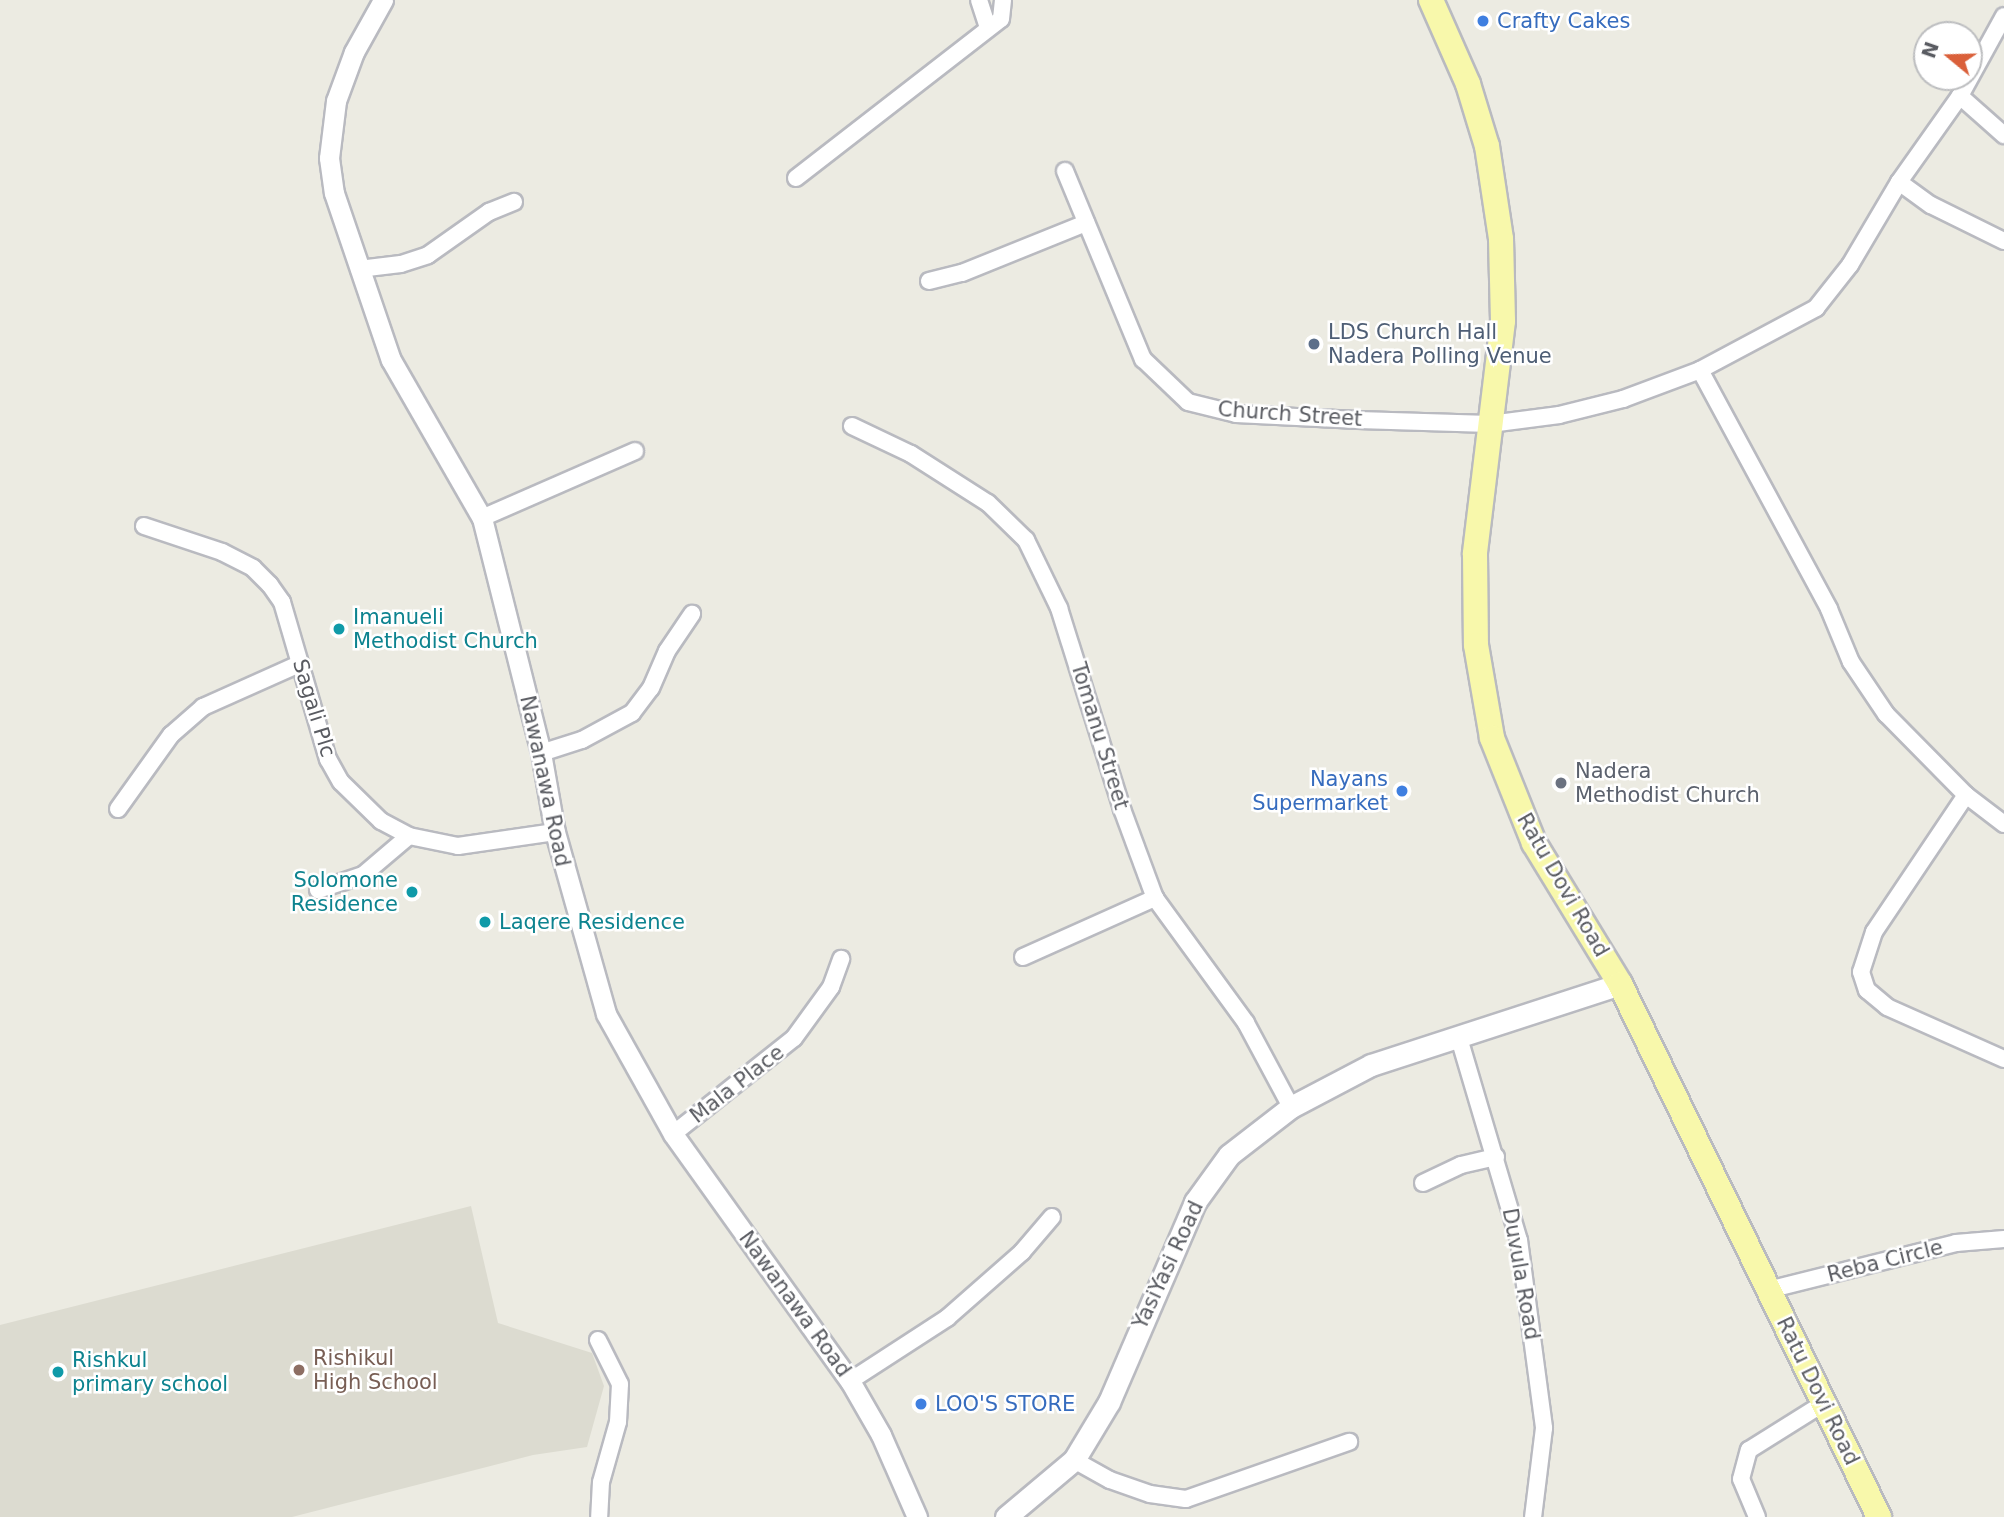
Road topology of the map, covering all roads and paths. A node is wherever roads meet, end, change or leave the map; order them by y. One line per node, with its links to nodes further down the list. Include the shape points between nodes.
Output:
1 (383, 0): 15 (street, Nawanawa Road, via 354,52 331,129 334,193)
2 (979, 0): 6 (street)
3 (1003, 0): 6 (street, via 1004,15)
4 (1431, 0): 18 (main road, Ratu Dovi Road, via 1468,85 1487,146 1501,239 1503,321)
5 (2004, 16): 7 (street, Church Street)
6 (988, 28): 10 (street)
7 (1961, 96): 8 (street); 11 (street, Church Street)
8 (2004, 135)
9 (1065, 171): 13 (street, Church Street)
10 (796, 178)
11 (1899, 182): 14 (street, via 1931,205); 17 (street, Church Street, via 1850,265 1816,309)
12 (514, 202): 15 (street, via 469,225 428,255)
13 (1086, 223): 16 (street, via 962,273); 18 (street, Church Street, via 1143,359 1188,402 1236,414)
14 (2004, 240)
15 (359, 269): 21 (street, Nawanawa Road, via 391,360)
16 (929, 281)
17 (1700, 370): 18 (street, Church Street, via 1623,399 1559,415); 26 (street, via 1829,609 1851,662 1886,714)
18 (1490, 424): 35 (main road, Ratu Dovi Road, via 1475,554 1476,645 1492,738 1534,843)
19 (852, 426): 32 (street, Tomanu Street, via 911,454 977,495 1009,519 1026,540 1059,608)
20 (635, 451): 21 (street)
21 (482, 518): 25 (street, Nawanawa Road)
22 (144, 526): 24 (street, Sagali Plc, via 222,552 253,568 282,602)
23 (692, 614): 25 (street, via 632,713 582,740)
24 (299, 664): 27 (street, via 203,707 171,736); 30 (street, Sagali Plc, via 328,759 341,782 381,821)
25 (541, 753): 29 (street, Nawanawa Road)
26 (1966, 795): 28 (street); 37 (street, via 1874,932 1861,972 1867,990 1887,1007)
27 (118, 809)
28 (2004, 824)
29 (555, 832): 30 (street, Sagali Plc, via 458,846); 39 (street, Nawanawa Road, via 606,1014)
30 (409, 836): 31 (street, via 363,875)
31 (318, 890)
32 (1155, 898): 33 (street); 38 (street, Tomanu Street, via 1246,1023)
33 (1023, 957)
34 (841, 959): 39 (street, Mala Place, via 831,986 794,1038)
35 (1620, 984): 36 (main road, YasiYasi Road); 44 (main road, Ratu Dovi Road)
36 (1459, 1038): 38 (main road, YasiYasi Road, via 1371,1065); 40 (street, Duvula Road)
37 (2004, 1059)
38 (1291, 1107): 49 (main road, YasiYasi Road, via 1229,1155 1195,1202 1109,1402)
39 (673, 1134): 46 (street, Nawanawa Road)
40 (1496, 1157): 41 (street); 53 (street, Duvula Road, via 1519,1240 1544,1428)
41 (1423, 1183)
42 (1052, 1217): 46 (street, via 1022,1252 947,1318)
43 (2004, 1239): 44 (street, Reba Circle, via 1956,1243)
44 (1768, 1290): 47 (main road, Ratu Dovi Road)
45 (598, 1340): 50 (street, via 617,1373 620,1394 618,1422 601,1482)
46 (850, 1381): 51 (street, Nawanawa Road, via 881,1435)
47 (1824, 1403): 54 (street, via 1749,1450 1741,1479); 55 (main road, Ratu Dovi Road)
48 (1349, 1442): 49 (street, via 1186,1499 1150,1494)
49 (1073, 1461): 52 (main road, YasiYasi Road)
50 (599, 1517)
51 (917, 1517)
52 (1006, 1517)
53 (1533, 1517)
54 (1757, 1517)
55 (1879, 1517)

